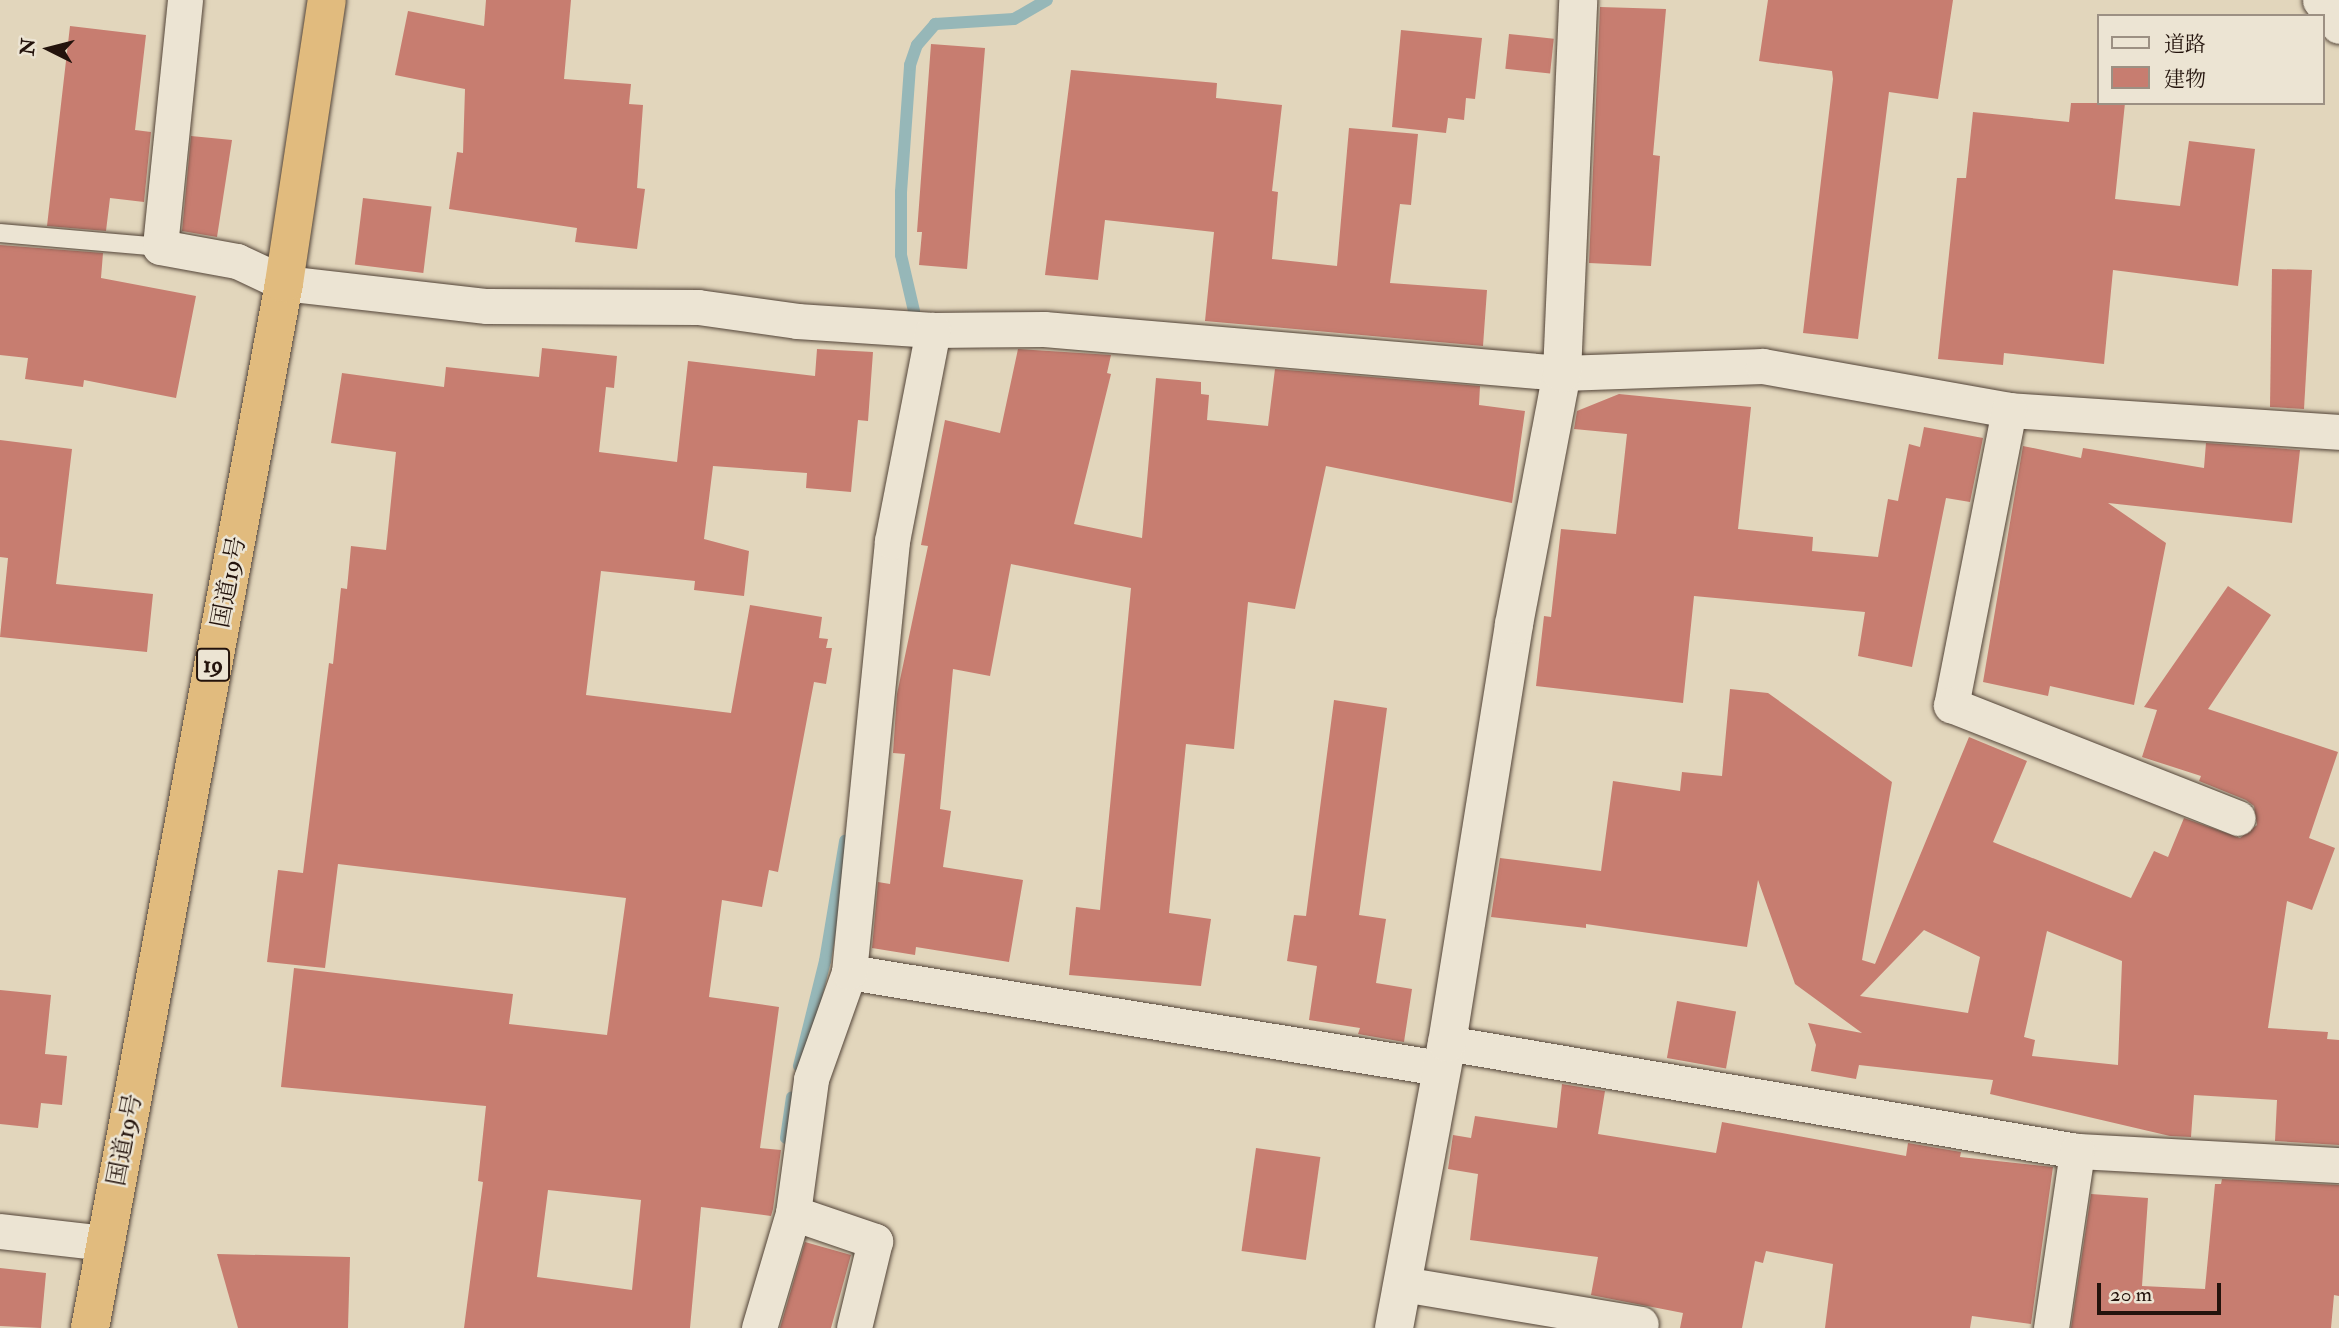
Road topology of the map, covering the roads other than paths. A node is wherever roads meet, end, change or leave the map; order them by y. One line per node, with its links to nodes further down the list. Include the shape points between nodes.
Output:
1 (185, 0): 7 (street)
2 (327, 0): 8 (highway, 国道19号 / 19)
3 (1578, 0): 10 (street)
4 (2320, 0): 5 (street)
5 (2339, 26)
6 (0, 233): 7 (lane)
7 (160, 247): 8 (street, via 237,261)
8 (284, 283): 9 (street, via 487,306 673,305 797,321); 20 (highway, 国道19号 / 19)
9 (933, 330): 10 (street, via 1044,329); 14 (street, via 892,541)
10 (1562, 373): 11 (street, via 1763,366); 15 (street, via 1514,624)
11 (2009, 410): 12 (street); 13 (street, via 1951,705)
12 (2339, 432)
13 (2238, 818)
14 (849, 972): 15 (street); 18 (street, via 811,1079)
15 (1443, 1055): 16 (street); 21 (street)
16 (2077, 1151): 17 (street); 27 (street)
17 (2339, 1165)
18 (793, 1213): 24 (street); 25 (street, via 875,1241)
19 (0, 1231): 20 (street)
20 (106, 1243): 23 (highway, 国道19号 / 19)
21 (1402, 1284): 22 (street); 26 (street)
22 (1641, 1324)
23 (90, 1328)
24 (759, 1328)
25 (854, 1328)
26 (1394, 1328)
27 (2051, 1328)

